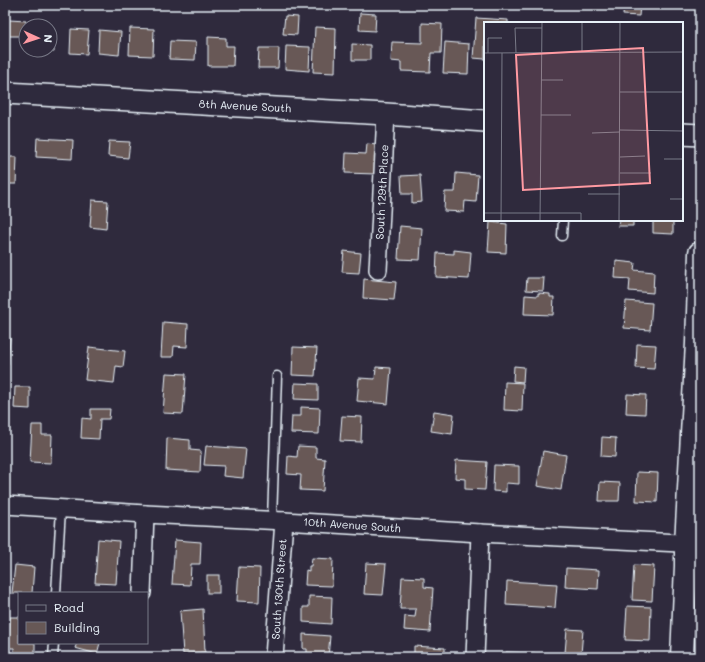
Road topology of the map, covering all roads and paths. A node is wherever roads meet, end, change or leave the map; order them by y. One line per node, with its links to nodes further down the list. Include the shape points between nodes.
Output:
1 (5, 93): 2 (street, 8th Avenue South)
2 (386, 114): 3 (street, 8th Avenue South); 9 (street, South 129th Place)
3 (484, 121)
4 (683, 134): 5 (street)
5 (700, 135)
6 (563, 221): 7 (lane)
7 (562, 236)
8 (700, 254): 10 (main road)
9 (378, 270)
10 (698, 344): 17 (main road)
11 (277, 376): 15 (lane)
12 (5, 505): 13 (street, 10th Avenue South)
13 (61, 509): 14 (street, 10th Avenue South); 18 (lane)
14 (145, 514): 15 (street, 10th Avenue South); 19 (street)
15 (278, 521): 16 (street, 10th Avenue South); 22 (street, South 130th Street)
16 (480, 533): 17 (street, 10th Avenue South); 23 (street)
17 (693, 544): 24 (main road, via 686,566)
18 (56, 592)
19 (142, 592)
20 (54, 644): 21 (lane)
21 (53, 657)
22 (274, 657)
23 (475, 657)
24 (682, 657)

